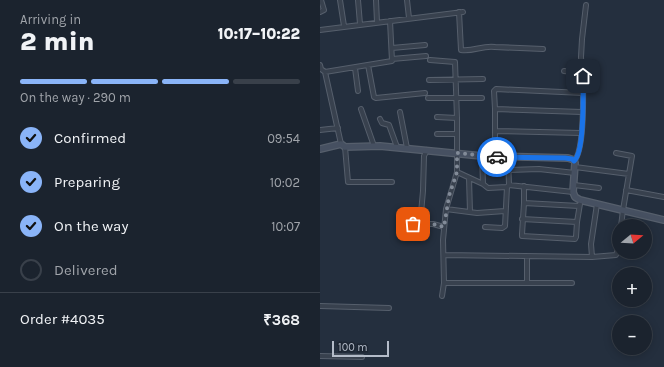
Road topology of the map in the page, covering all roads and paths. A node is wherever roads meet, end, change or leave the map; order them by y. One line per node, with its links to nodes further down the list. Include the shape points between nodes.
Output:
1 (321, 0): 7 (street, via 324,10)
2 (340, 0): 12 (street)
3 (358, 0): 11 (street)
4 (376, 0): 10 (street)
5 (407, 0): 8 (street)
6 (586, 6): 25 (street, via 582,39)
7 (320, 12)
8 (409, 18): 9 (street); 16 (street, via 461,12 461,50 476,50 488,46)
9 (390, 21): 10 (street); 15 (street)
10 (377, 22): 11 (street)
11 (360, 24): 12 (street)
12 (344, 26): 13 (street)
13 (320, 30)
14 (425, 45): 15 (street)
15 (392, 48): 18 (street)
16 (542, 49)
17 (426, 56): 18 (street)
18 (392, 59): 20 (street, via 390,62)
19 (430, 60): 26 (street, via 455,62)
20 (368, 65): 22 (street); 30 (street, via 374,97)
21 (320, 68): 24 (street)
22 (355, 68): 24 (street); 29 (street)
23 (564, 71): 25 (street)
24 (325, 72): 42 (street)
25 (582, 74): 31 (street)
26 (455, 79): 27 (street); 28 (street); 34 (street)
27 (483, 79)
28 (429, 80)
29 (358, 91)
30 (425, 93)
31 (582, 93): 36 (street, via 496,88); 38 (street)
32 (428, 98): 34 (street)
33 (482, 98): 34 (street)
34 (456, 99): 41 (street)
35 (361, 109): 49 (street)
36 (495, 109): 38 (street); 44 (street)
37 (400, 112): 51 (street)
38 (582, 112): 45 (street)
39 (437, 117): 41 (street)
40 (380, 118): 50 (street, via 382,123 389,125)
41 (457, 118): 47 (street)
42 (338, 128): 43 (street); 48 (street)
43 (320, 130)
44 (495, 131): 45 (street); 58 (street)
45 (581, 133): 59 (street)
46 (437, 134): 47 (street)
47 (457, 134): 55 (street)
48 (343, 146): 49 (main road); 52 (main road); 64 (street, via 348,182)
49 (374, 146): 50 (main road)
50 (397, 147): 51 (main road)
51 (407, 148): 53 (main road)
52 (320, 149)
53 (427, 150): 55 (main road); 86 (street, via 424,156)
54 (616, 152): 62 (street, via 632,156)
55 (457, 153): 56 (main road); 61 (street)
56 (482, 156): 58 (main road); 65 (street)
57 (508, 156): 58 (main road); 59 (main road, via 572,159); 60 (street)
58 (495, 157)
59 (575, 167): 60 (street); 62 (street); 66 (main road)
60 (509, 170): 67 (street)
61 (457, 172): 63 (street); 77 (street)
62 (629, 174): 70 (street)
63 (469, 178): 65 (street); 80 (street)
64 (392, 182)
65 (483, 184): 67 (street, via 488,188)
66 (574, 185): 69 (street); 71 (main road)
67 (508, 186): 68 (street); 79 (street)
68 (524, 186): 71 (street); 74 (street)
69 (599, 188)
70 (626, 190): 72 (street); 78 (street)
71 (573, 192): 73 (main road)
72 (664, 197)
73 (580, 200): 75 (main road); 76 (street)
74 (524, 203): 76 (street); 81 (street)
75 (597, 204): 78 (main road); 92 (street, via 591,244)
76 (579, 206): 84 (street)
77 (446, 209): 80 (street); 87 (street)
78 (623, 210): 82 (street); 83 (main road)
79 (505, 211): 80 (street); 88 (street, via 504,227)
80 (470, 212)
81 (522, 219): 84 (street); 84 (street, via 522,236 573,239 576,237)
82 (622, 219)
83 (664, 220)
84 (576, 222)
85 (400, 224): 86 (street)
86 (420, 224): 87 (street)
87 (444, 227): 89 (street)
88 (485, 227)
89 (444, 255): 91 (street); 93 (street)
90 (612, 255): 92 (street)
91 (527, 257): 92 (street); 94 (street)
92 (592, 257)
93 (444, 283): 94 (street); 96 (street)
94 (527, 283): 95 (street)
95 (572, 283)
96 (442, 296)
97 (320, 306): 98 (street)
98 (389, 308)
99 (320, 356): 100 (street)
100 (362, 357)

